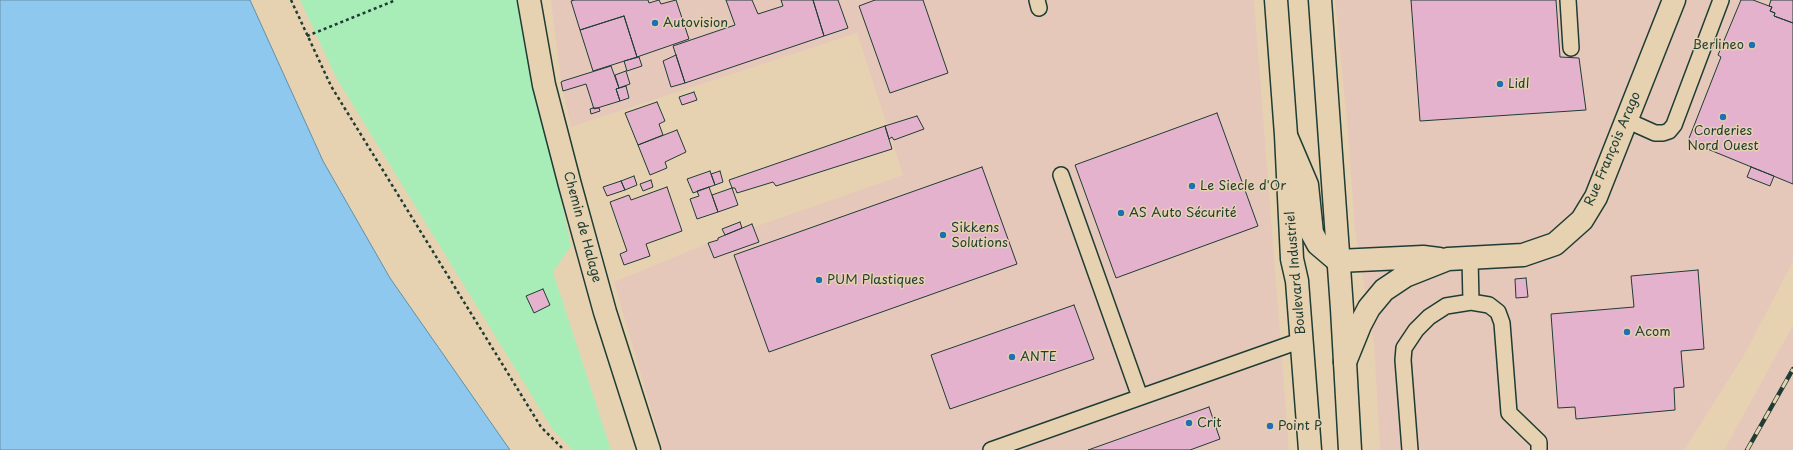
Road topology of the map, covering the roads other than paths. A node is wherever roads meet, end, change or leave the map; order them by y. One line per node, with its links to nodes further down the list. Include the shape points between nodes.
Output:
1 (529, 0): 17 (street, Chemin de Halage, via 544,86 570,185 605,312)
2 (1276, 0): 9 (street, Boulevard Industriel)
3 (1320, 0): 12 (street)
4 (1568, 0): 7 (lane)
5 (1674, 0): 8 (street, Rue François Arago)
6 (1721, 0): 8 (lane, via 1674,125 1669,131 1655,133)
7 (1571, 48)
8 (1626, 120): 11 (street, Rue François Arago, via 1596,197 1582,220 1555,244 1523,255)
9 (1286, 135): 12 (street, via 1307,185 1312,233 1318,244); 14 (street, Boulevard Industriel, via 1292,259 1297,280)
10 (1061, 175): 16 (lane)
11 (1459, 259): 12 (street, via 1423,257); 13 (lane); 15 (street, Rue François Arago, via 1405,276 1384,290 1369,308)
12 (1338, 261): 15 (street)
13 (1471, 302): 21 (lane, via 1446,306 1429,317 1404,348); 22 (lane, via 1488,305 1498,312 1502,323 1509,413 1539,442)
14 (1302, 340): 16 (lane); 19 (street, Boulevard Industriel)
15 (1345, 362): 20 (street)
16 (1140, 397): 18 (lane)
17 (649, 450)
18 (991, 450)
19 (1310, 450)
20 (1350, 450)
21 (1410, 450)
22 (1540, 450)

